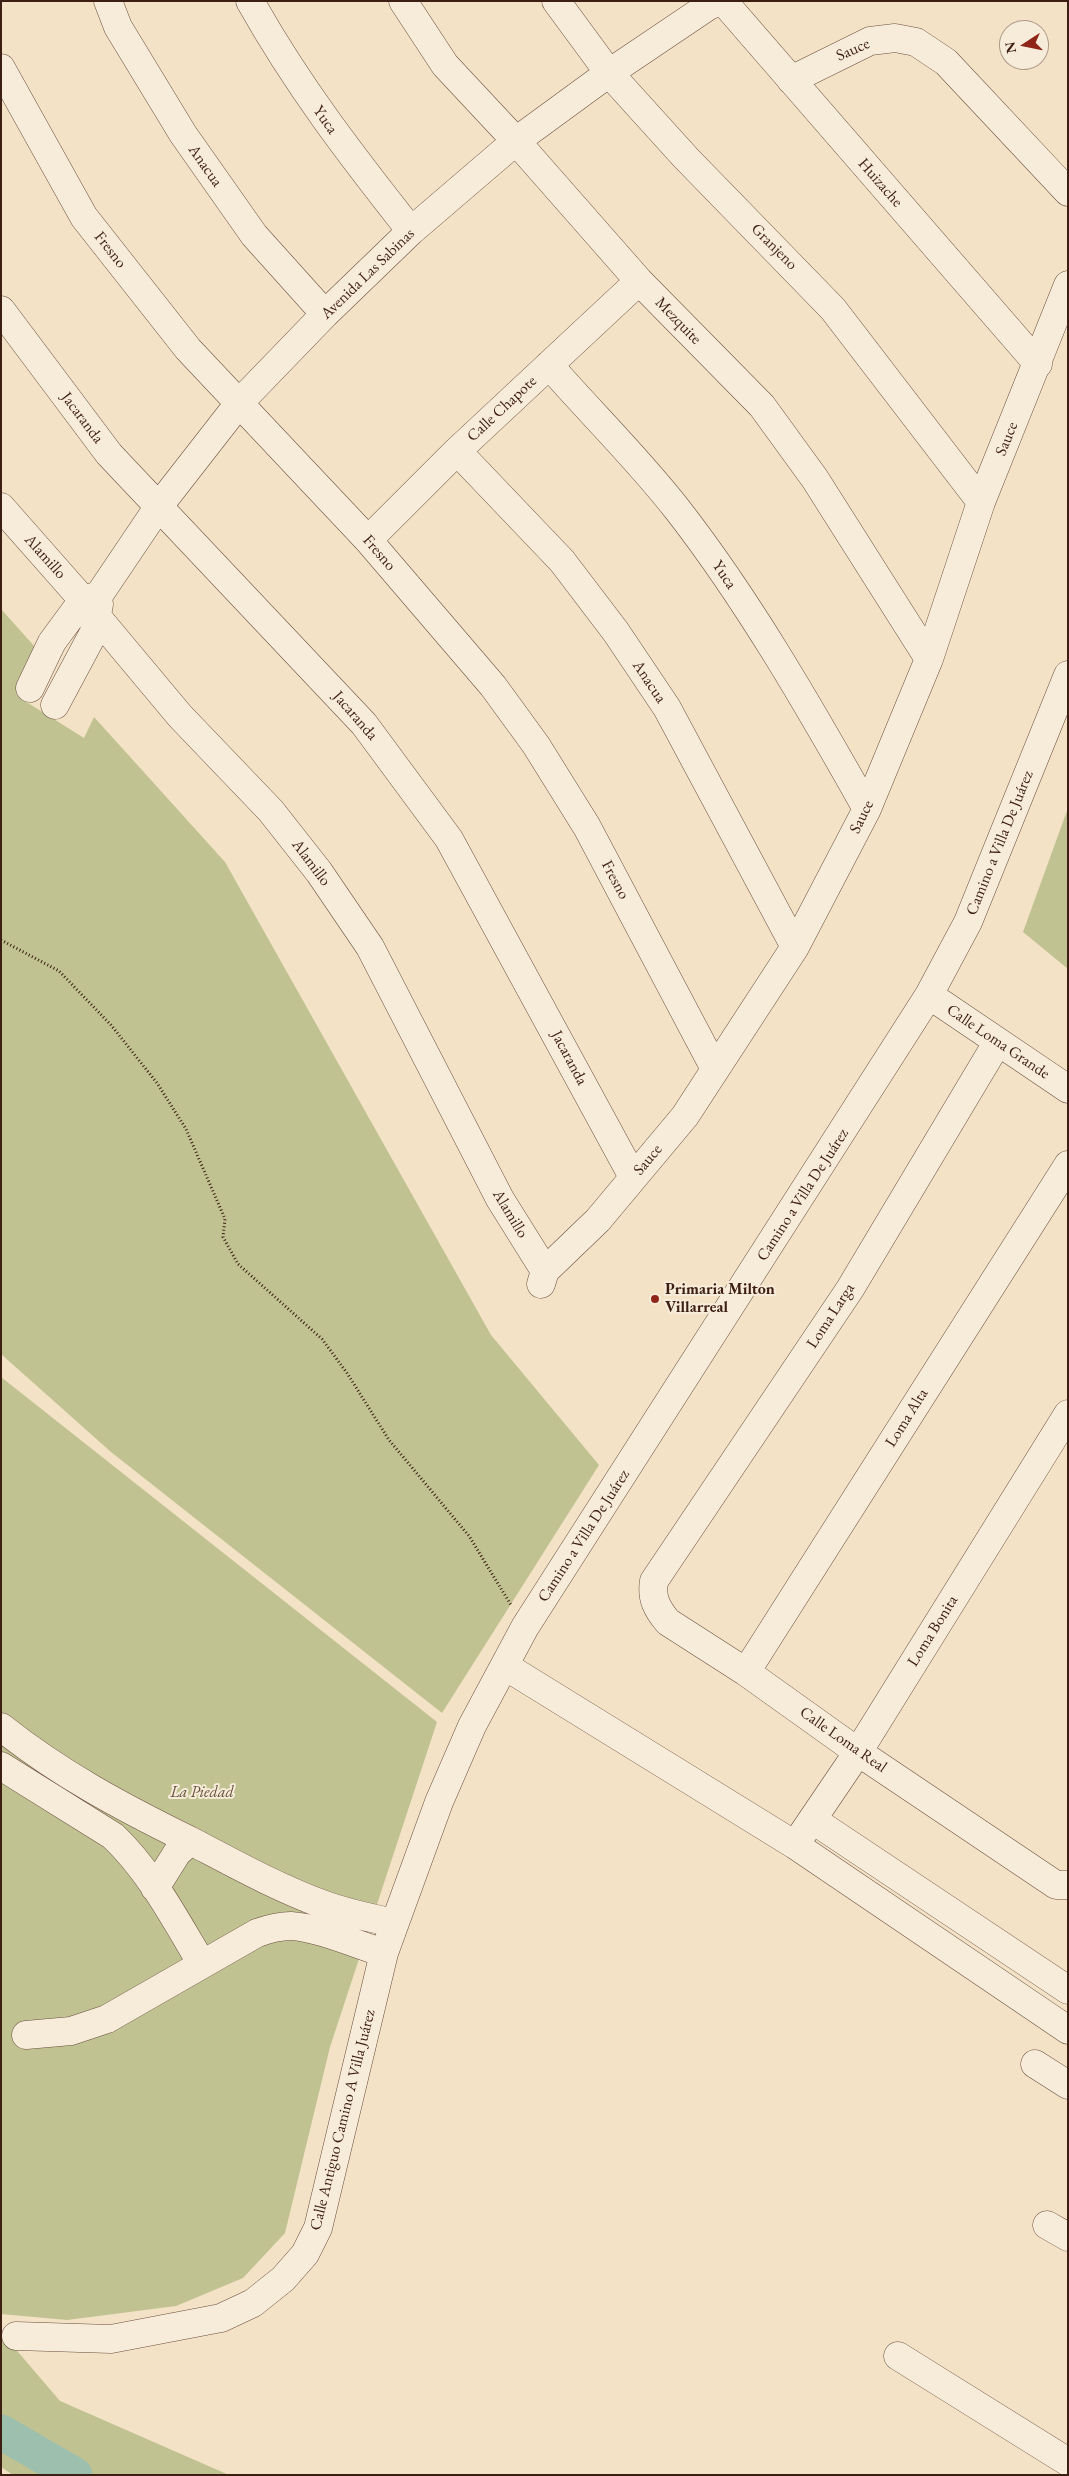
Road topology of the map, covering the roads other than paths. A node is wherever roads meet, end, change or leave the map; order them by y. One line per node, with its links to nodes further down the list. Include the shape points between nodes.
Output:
1 (108, 1): 15 (street, Anacua, via 118,27 183,134 254,235)
2 (250, 1): 11 (street, Yuca, via 280,55 340,142)
3 (403, 1): 9 (street, Mezquite, via 445,65)
4 (556, 1): 7 (street, Granjeno)
5 (719, 2): 7 (street, Avenida Las Sabinas); 8 (street, Huizache)
6 (1, 68): 18 (street, Fresno, via 84,217 188,349)
7 (609, 73): 9 (street, Avenida Las Sabinas); 20 (street, Granjeno, via 686,158 833,309)
8 (791, 80): 10 (street, Sauce, via 870,40 895,38 916,42 946,62); 16 (street, Huizache)
9 (516, 141): 11 (street, Avenida Las Sabinas); 12 (street, Mezquite)
10 (1068, 192)
11 (411, 231): 15 (street, Avenida Las Sabinas)
12 (639, 281): 17 (street, Calle Chapote); 25 (street, Mezquite, via 762,406 815,479)
13 (1068, 285): 16 (street, Sauce)
14 (1, 310): 21 (street, Jacaranda, via 109,454)
15 (325, 314): 18 (street, Avenida Las Sabinas)
16 (1038, 364): 20 (street, Sauce)
17 (549, 366): 19 (street, Calle Chapote); 29 (street, Yuca, via 676,508 728,578)
18 (240, 402): 21 (street, Avenida Las Sabinas); 23 (street, Fresno)
19 (457, 451): 23 (street, Calle Chapote); 30 (street, Anacua, via 562,561 616,632 667,708)
20 (981, 502): 25 (street, Sauce)
21 (159, 506): 24 (street, Avenida Las Sabinas); 36 (street, Jacaranda, via 364,724 450,839)
22 (1, 507): 24 (street, Alamillo)
23 (368, 540): 33 (street, Fresno, via 493,686 536,745 587,827)
24 (93, 604): 27 (street, via 52,642); 28 (street, via 94,632); 37 (street, Alamillo, via 180,716 271,811 370,947)
25 (929, 659): 29 (street, Sauce)
26 (1068, 675): 31 (street, Camino a Villa De Juárez, via 968,922)
27 (30, 688)
28 (55, 705)
29 (867, 809): 30 (street, Sauce)
30 (795, 946): 33 (street, Sauce)
31 (929, 995): 32 (street, Calle Loma Grande); 40 (street, Camino a Villa De Juárez, via 525,1627)
32 (996, 1043): 34 (street, Calle Loma Grande); 39 (street, Loma Larga, via 850,1289)
33 (715, 1069): 36 (street, Sauce, via 685,1116)
34 (1068, 1089)
35 (1068, 1165): 41 (street, Loma Alta)
36 (633, 1177): 37 (street, Sauce)
37 (543, 1278)
38 (1068, 1414): 44 (street, Loma Bonita)
39 (654, 1581): 41 (street, Calle Loma Real, via 654,1602 668,1622)
40 (505, 1666): 42 (street, Camino a Villa De Juárez); 48 (street)
41 (746, 1672): 44 (street, Calle Loma Real)
42 (490, 1691): 51 (street, Calle Antiguo Camino A Villa Juárez, via 439,1802)
43 (1, 1727): 47 (street, via 115,1804)
44 (858, 1752): 46 (street, Loma Bonita); 49 (street, Calle Loma Real)
45 (1, 1766): 50 (street, via 114,1836)
46 (813, 1820): 48 (street, Loma Bonita); 54 (street)
47 (190, 1841): 50 (street, via 170,1863); 51 (street, via 254,1875 322,1904)
48 (795, 1845): 55 (street)
49 (1062, 1885)
50 (155, 1888): 53 (street)
51 (395, 1923): 52 (street, Calle Antiguo Camino A Villa Juárez)
52 (384, 1953): 53 (street, via 308,1929 275,1927 257,1933); 59 (street, Calle Antiguo Camino A Villa Juárez, via 318,2228 305,2254 283,2279 253,2303 221,2318 110,2339)
53 (202, 1964): 56 (street, via 107,2019 71,2031)
54 (1068, 1990)
55 (1068, 2030)
56 (26, 2035)
57 (1035, 2064): 58 (street)
58 (1068, 2085)
59 (16, 2336)
60 (898, 2356): 61 (street)
61 (1068, 2462)

